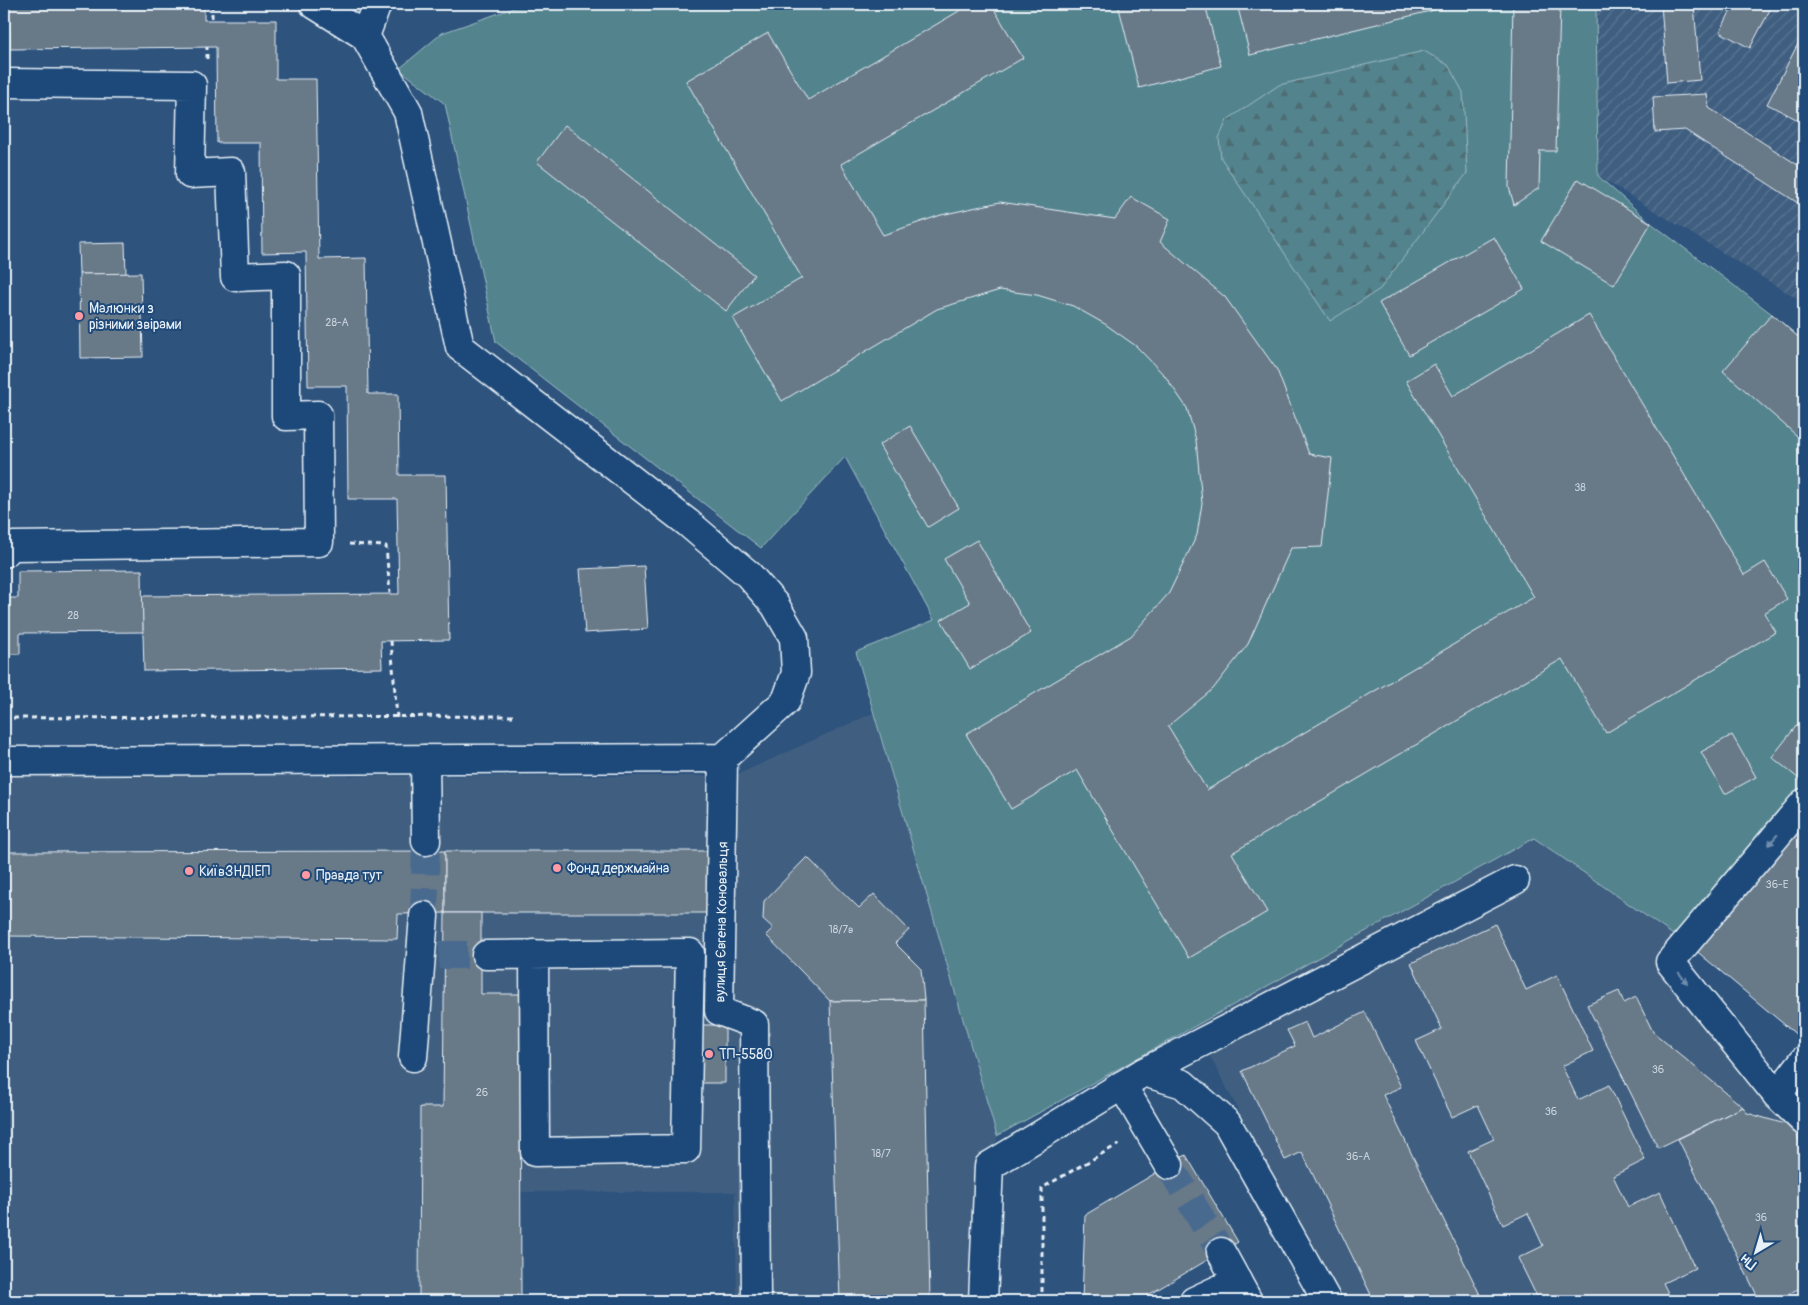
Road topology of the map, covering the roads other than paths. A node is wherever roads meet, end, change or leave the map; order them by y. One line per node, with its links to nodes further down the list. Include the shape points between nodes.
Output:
1 (314, 4): 3 (street)
2 (377, 4): 3 (street)
3 (365, 36): 6 (street, via 408,112 460,348 688,523 749,575 775,605 794,638 796,673 786,701)
4 (4, 83): 5 (street, via 192,85 190,174 231,172 235,277 286,275 286,416 318,415 318,542 13,546)
5 (4, 553)
6 (722, 758): 7 (street); 23 (street, вулиця Євгена Коновальця, via 720,1011 754,1024)
7 (425, 759): 8 (street); 10 (street)
8 (4, 761)
9 (1804, 803): 18 (street, one-way to 18, via 1670,962)
10 (426, 841)
11 (1515, 880): 17 (street)
12 (424, 916): 15 (street, via 431,954)
13 (534, 954): 13 (street, via 535,1152 686,1149 690,953); 14 (street)
14 (486, 955)
15 (413, 1058)
16 (1804, 1060): 18 (street)
17 (1133, 1079): 20 (street, via 1148,1129); 24 (street, via 989,1166); 26 (street, via 1183,1084 1227,1123)
18 (1777, 1095): 19 (street)
19 (1804, 1121)
20 (1169, 1165)
21 (1221, 1252): 22 (street)
22 (1243, 1291): 25 (street)
23 (756, 1301)
24 (983, 1301)
25 (1194, 1301)
26 (1327, 1301)

